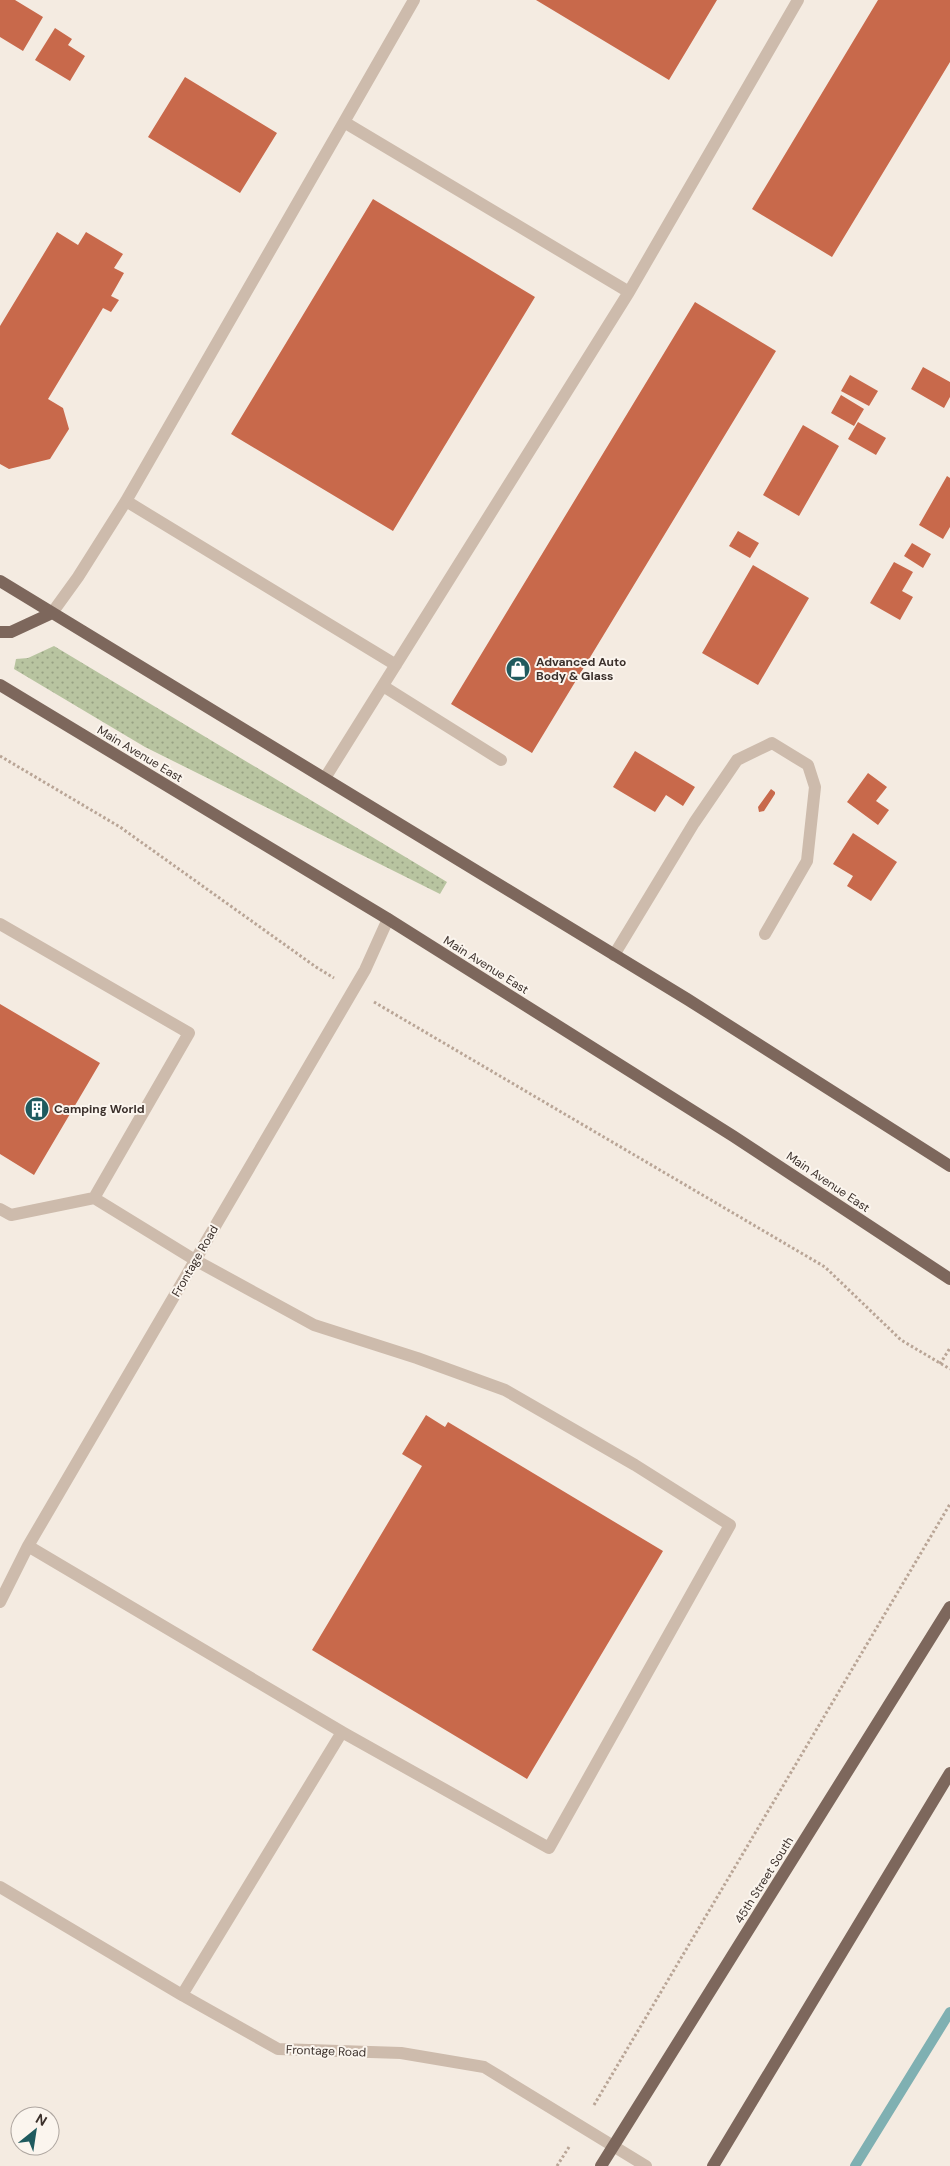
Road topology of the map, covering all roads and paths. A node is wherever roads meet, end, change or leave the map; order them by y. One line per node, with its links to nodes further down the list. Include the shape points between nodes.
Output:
1 (414, 0): 3 (street)
2 (798, 0): 4 (street)
3 (344, 122): 4 (street); 5 (street)
4 (629, 292): 9 (street)
5 (126, 501): 7 (street); 9 (street)
6 (0, 581): 7 (main road)
7 (52, 613): 8 (main road, via 11,632); 14 (main road)
8 (0, 632)
9 (396, 664): 11 (street)
10 (0, 685): 15 (main road, Main Avenue East)
11 (383, 686): 13 (street); 14 (street)
12 (0, 756): 19 (path, via 120,827)
13 (501, 760)
14 (325, 778): 18 (main road)
15 (388, 919): 24 (street, Frontage Road, via 365,970); 25 (main road, Main Avenue East, via 733,1136)
16 (0, 924): 22 (street, via 189,1034)
17 (766, 934): 18 (street, via 807,861 815,786 808,765 772,743 737,760 694,823)
18 (614, 955): 21 (main road)
19 (330, 976)
20 (384, 1008): 27 (path, via 825,1267 901,1340)
21 (950, 1166)
22 (94, 1198): 23 (street, via 11,1215); 24 (street)
23 (0, 1208)
24 (195, 1260): 30 (street, Frontage Road); 33 (street, via 314,1325 505,1390 635,1465 730,1525 549,1848)
25 (950, 1280)
26 (950, 1348): 27 (path)
27 (940, 1364): 28 (path)
28 (950, 1369)
29 (950, 1504): 37 (path)
30 (28, 1546): 31 (street, Frontage Road); 33 (street)
31 (0, 1602)
32 (950, 1607): 38 (main road, 45th Street South)
33 (342, 1732): 36 (street)
34 (950, 1773): 41 (main road)
35 (0, 1887): 36 (street, Frontage Road)
36 (182, 1995): 38 (street, Frontage Road, via 278,2050 401,2053 484,2067)
37 (610, 2078)
38 (613, 2146): 39 (main road, 45th Street South); 40 (street, Frontage Road)
39 (601, 2166)
40 (646, 2166)
41 (714, 2166)

